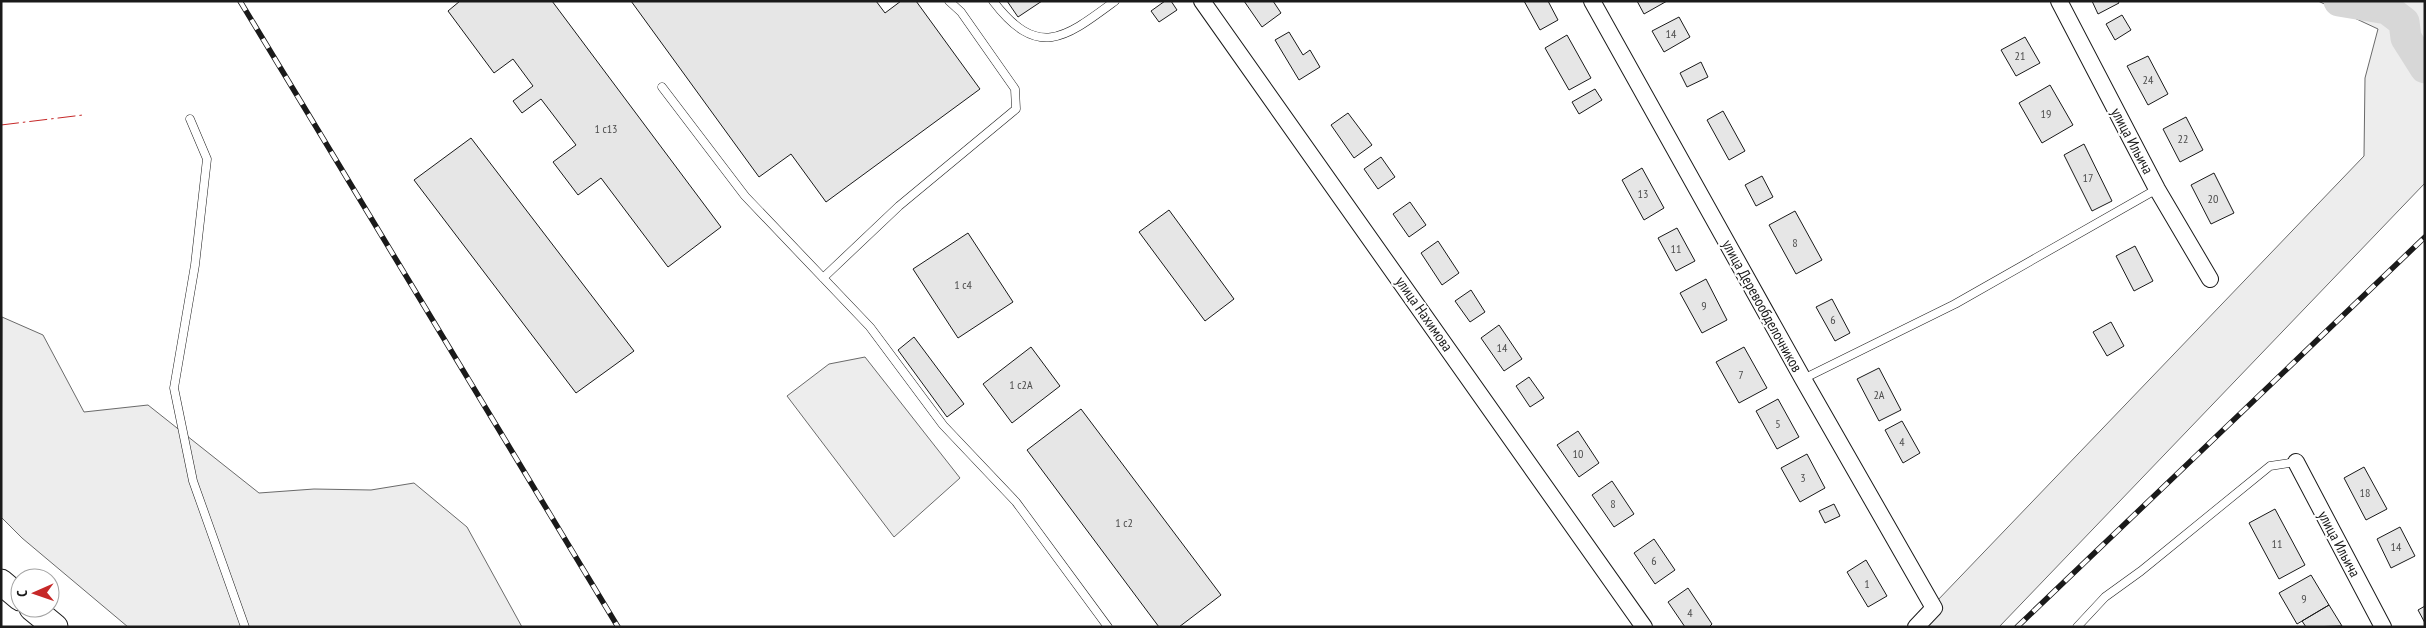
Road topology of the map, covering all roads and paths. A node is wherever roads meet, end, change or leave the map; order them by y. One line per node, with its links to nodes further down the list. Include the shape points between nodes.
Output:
1 (949, 1): 10 (lane, via 961,12 1014,89 1016,109 899,206)
2 (993, 1): 3 (lane, via 1010,23 1040,38 1064,35)
3 (1115, 1)
4 (1202, 1): 18 (street, улица Нахимова)
5 (1592, 1): 12 (street, улица Деревообделочников)
6 (2059, 1): 9 (street, улица Ильича)
7 (662, 87): 10 (lane, via 745,196)
8 (190, 119): 16 (lane, via 207,159 195,265 174,388 193,481)
9 (2157, 189): 11 (street, улица Ильича); 12 (lane, via 1955,304)
10 (823, 278): 17 (lane, via 870,327 943,424 1016,502)
11 (2210, 279)
12 (1803, 379): 19 (street, улица Деревообделочников, via 1934,608)
13 (2296, 462): 20 (lane, via 2270,466 2105,597); 21 (street, улица Ильича)
14 (44, 618): 15 (main road)
15 (55, 627)
16 (244, 627)
17 (1108, 627)
18 (1644, 627)
19 (1916, 627)
20 (2077, 627)
21 (2383, 627)

